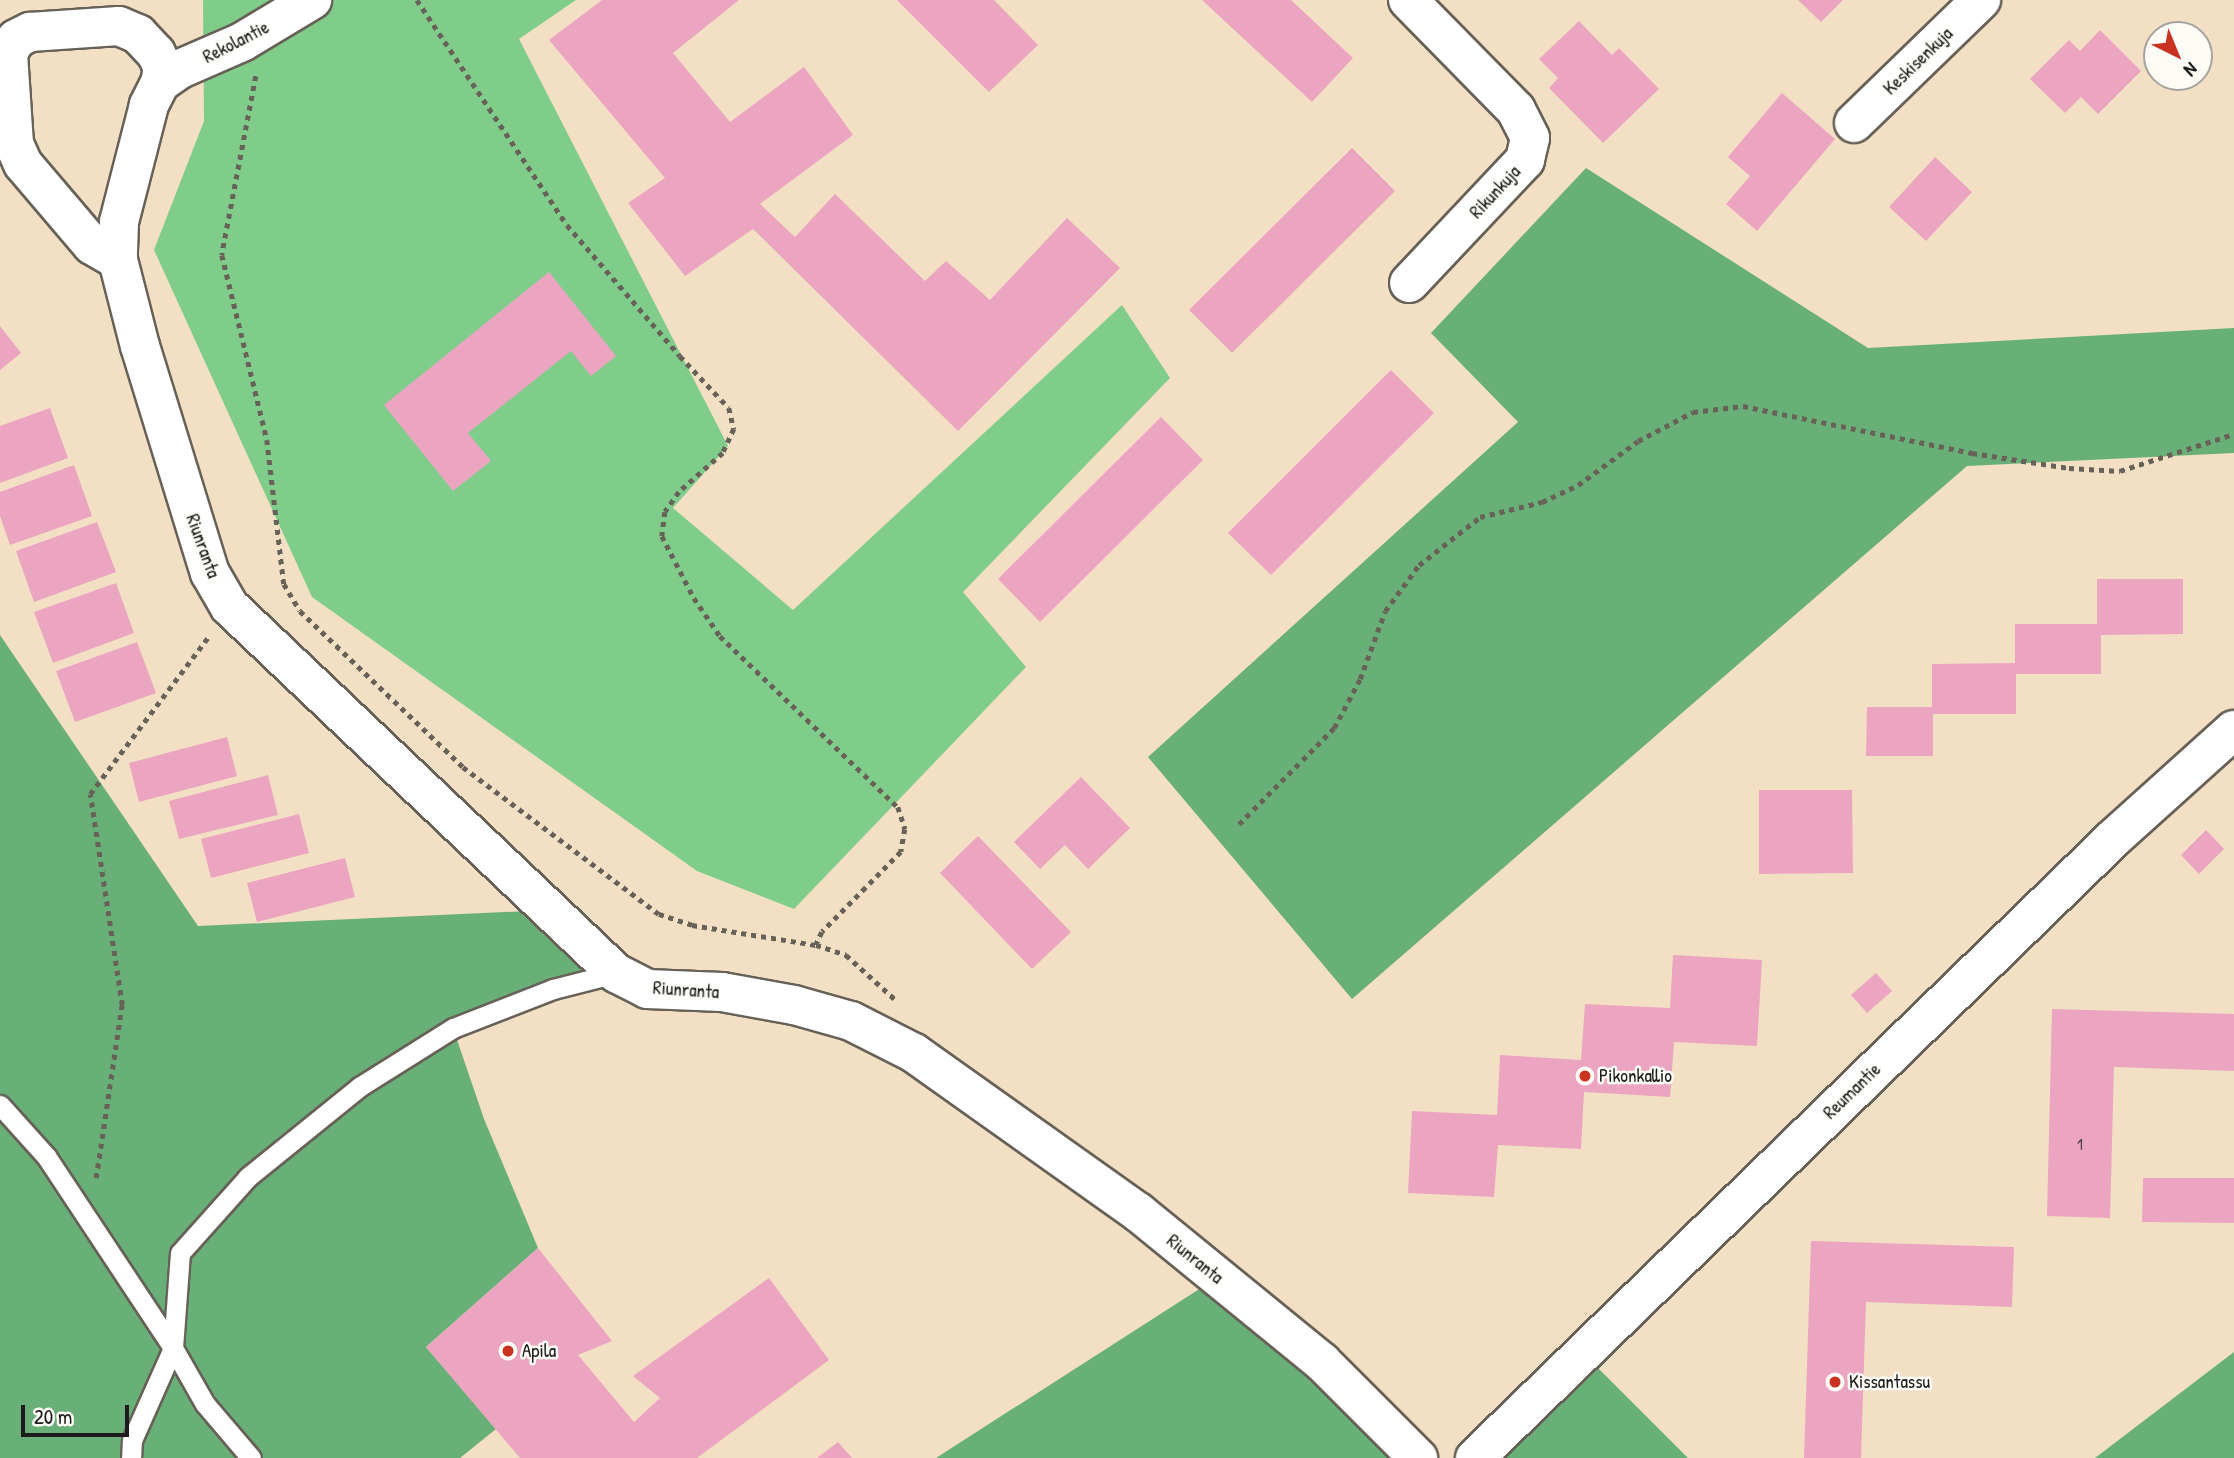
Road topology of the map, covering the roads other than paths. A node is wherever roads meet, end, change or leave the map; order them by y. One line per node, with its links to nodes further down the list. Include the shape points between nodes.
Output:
1 (312, 0): 4 (street, Rekolantie)
2 (1408, 0): 7 (street, Rikunkuja, via 1516,110 1530,138 1525,160)
3 (1981, 0): 5 (street, Keskisenkuja)
4 (160, 83): 6 (street, Riunranta, via 149,106 119,222); 6 (street, via 163,68 156,53 138,34 119,26 30,32 16,40 8,53 15,144 23,164 92,245)
5 (1854, 123)
6 (118, 260): 9 (street, Riunranta, via 210,573 230,607)
7 (1409, 283)
8 (2234, 730): 15 (street, Reumantie, via 2115,837)
9 (616, 973): 11 (lane, via 553,989 453,1028 359,1087 248,1178 180,1252); 14 (street, Riunranta, via 647,989 722,992 794,1005 851,1021 914,1053 1138,1212 1322,1362)
10 (0, 1105): 11 (lane, via 46,1156)
11 (173, 1348): 12 (lane, via 132,1440); 13 (lane, via 205,1404)
12 (131, 1458)
13 (251, 1458)
14 (1418, 1458)
15 (1475, 1458)

